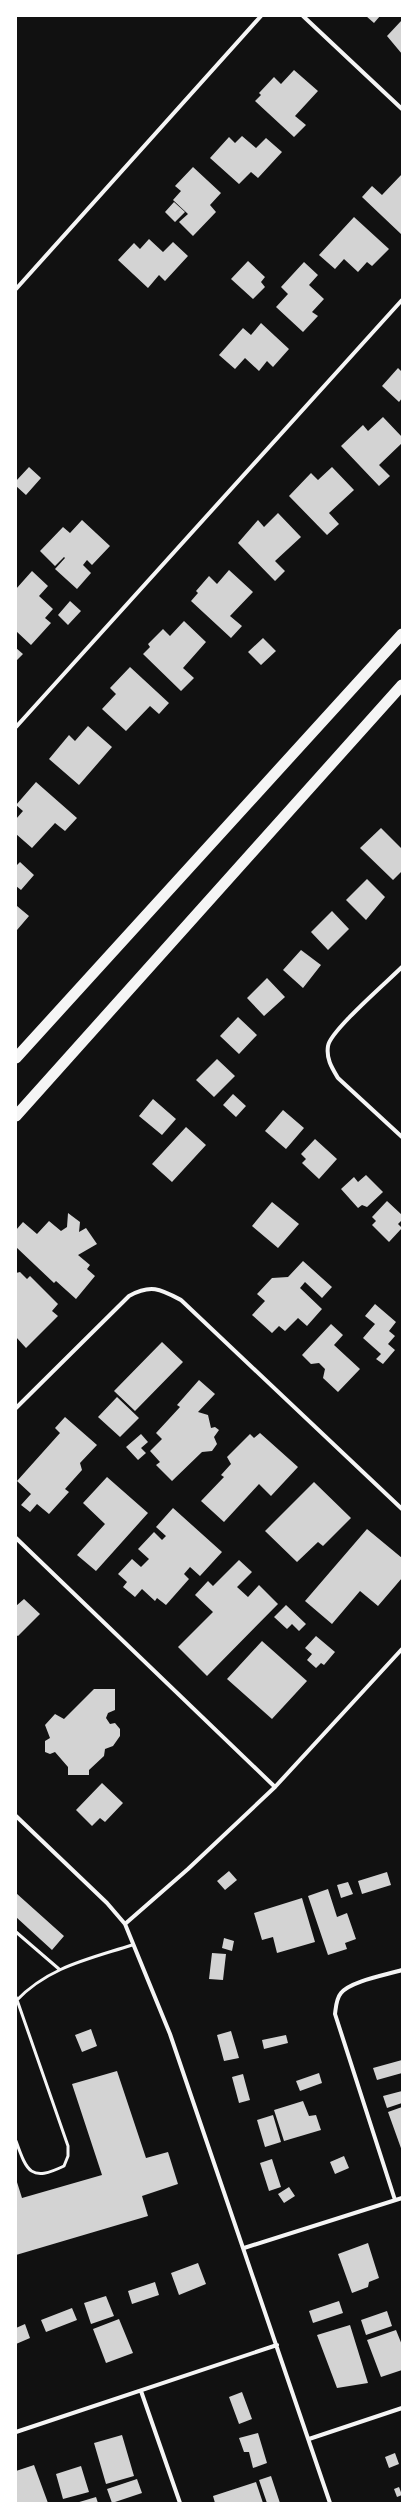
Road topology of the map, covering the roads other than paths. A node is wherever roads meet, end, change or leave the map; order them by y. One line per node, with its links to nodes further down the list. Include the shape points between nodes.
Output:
1 (261, 16): 4 (street)
2 (303, 16): 3 (street)
3 (402, 109)
4 (16, 289)
5 (402, 300): 8 (street)
6 (402, 634): 10 (highway)
7 (402, 684): 11 (highway)
8 (16, 727)
9 (402, 967): 12 (street, via 331,1037 328,1056 330,1067 338,1078)
10 (16, 1058)
11 (16, 1116)
12 (402, 1137)
13 (16, 1408): 14 (street, via 129,1296 141,1290 156,1288 181,1300)
14 (402, 1509)
15 (16, 1538): 17 (street)
16 (402, 1650): 17 (street)
17 (275, 1787): 19 (street, via 188,1869)
18 (16, 1816): 19 (street, via 107,1903)
19 (124, 1924): 21 (street)
20 (16, 1932): 22 (lane)
21 (132, 1945): 22 (lane); 28 (street, via 170,2034)
22 (59, 1969): 24 (lane, via 38,1980)
23 (402, 1970): 27 (street, via 351,1986 341,1994 336,2003 335,2014)
24 (17, 1999): 25 (lane, via 68,2146 64,2166 46,2175 32,2172 24,2165)
25 (16, 2141)
26 (402, 2198): 27 (street)
27 (395, 2200): 28 (street)
28 (244, 2248): 29 (street)
29 (276, 2345): 30 (street); 33 (street)
30 (141, 2391): 32 (street); 34 (street)
31 (402, 2408): 33 (street)
32 (16, 2432)
33 (309, 2439): 35 (street)
34 (180, 2503)
35 (330, 2503)

